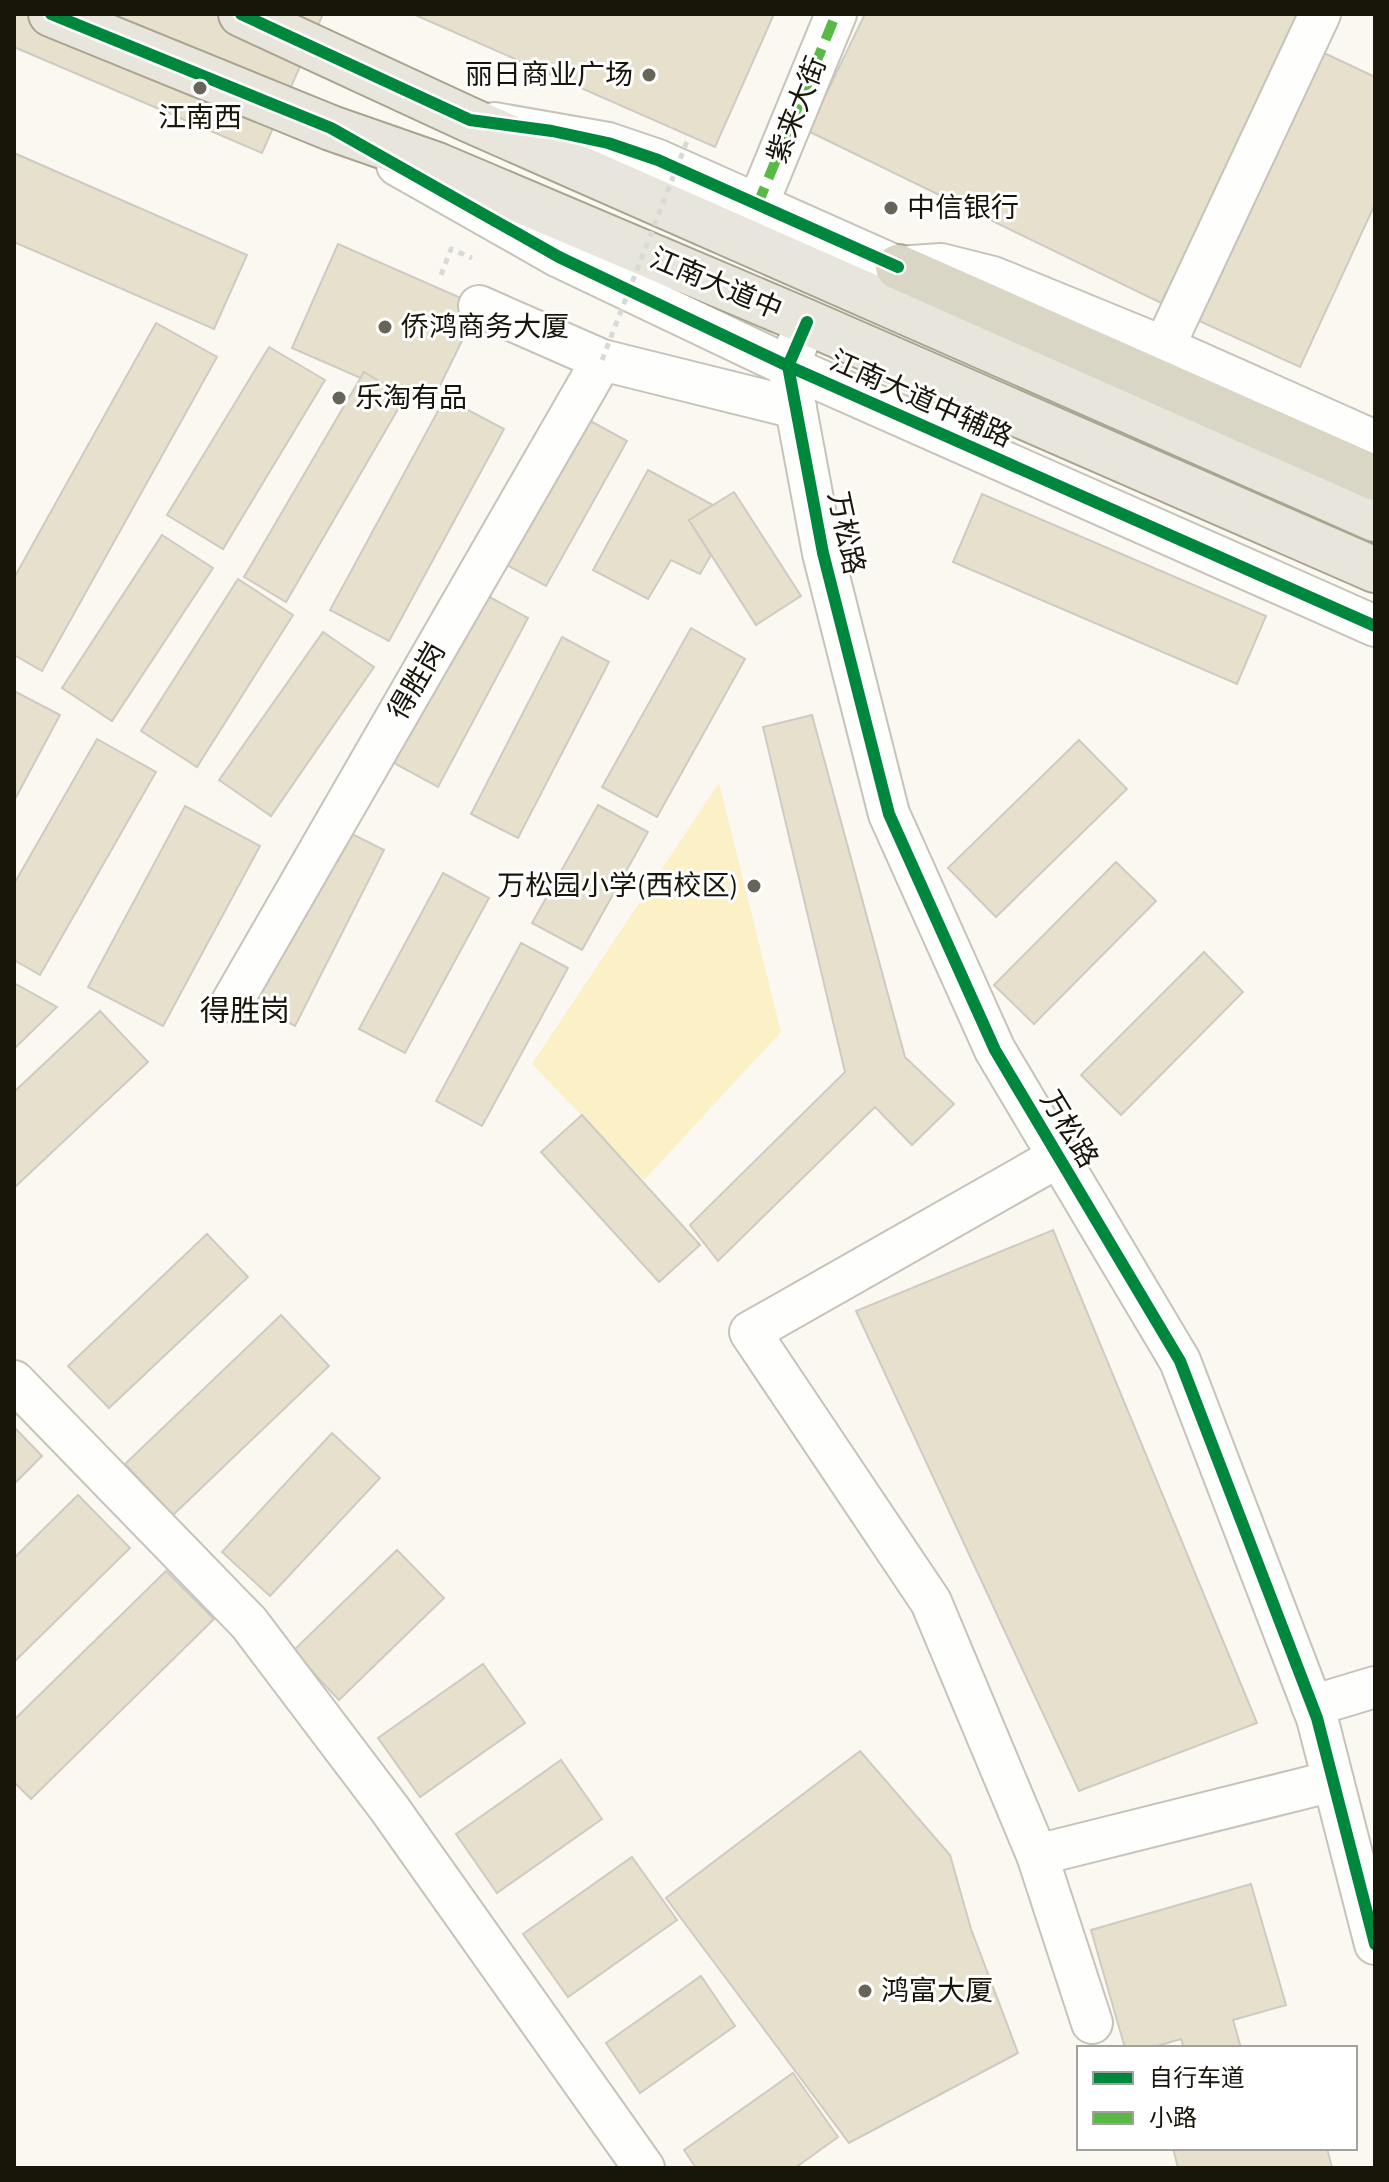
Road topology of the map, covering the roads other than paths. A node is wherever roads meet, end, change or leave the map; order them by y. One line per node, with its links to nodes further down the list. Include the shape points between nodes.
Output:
1 (51, 14): 6 (main road, 江南大道中)
2 (241, 14): 5 (main road, 江南大道中)
3 (836, 14): 7 (street, 紫来大街)
4 (1320, 14): 11 (street)
5 (470, 120): 7 (street, via 608,143); 8 (main road, 江南大道中)
6 (331, 128): 10 (main road, 江南大道中, via 437,165); 13 (street, 江南大道中辅路, via 559,257)
7 (757, 206): 8 (street)
8 (890, 284): 11 (street, via 941,264 993,277); 16 (highway); 17 (main road, 江南大道中)
9 (479, 306): 12 (street)
10 (807, 322): 13 (street); 18 (main road, 江南大道中)
11 (1164, 347): 15 (street)
12 (602, 360): 14 (street); 20 (street, 得胜岗)
13 (788, 366): 14 (street, 万松路); 19 (street, 江南大道中辅路)
14 (796, 408): 21 (street, 万松路, via 823,553 889,814 995,1050)
15 (1375, 441)
16 (1375, 478)
17 (1375, 519)
18 (1375, 570)
19 (1375, 626)
20 (232, 1002)
21 (1058, 1157): 24 (street, 万松路, via 1180,1361); 26 (street, via 750,1332 931,1602)
22 (14, 1381): 29 (street, via 249,1623 389,1808)
23 (1375, 1687): 24 (street)
24 (1312, 1706): 25 (street, 万松路)
25 (1333, 1781): 26 (street); 27 (street, 万松路)
26 (1037, 1855): 28 (street)
27 (1375, 1944)
28 (1092, 2023)
29 (644, 2168)

